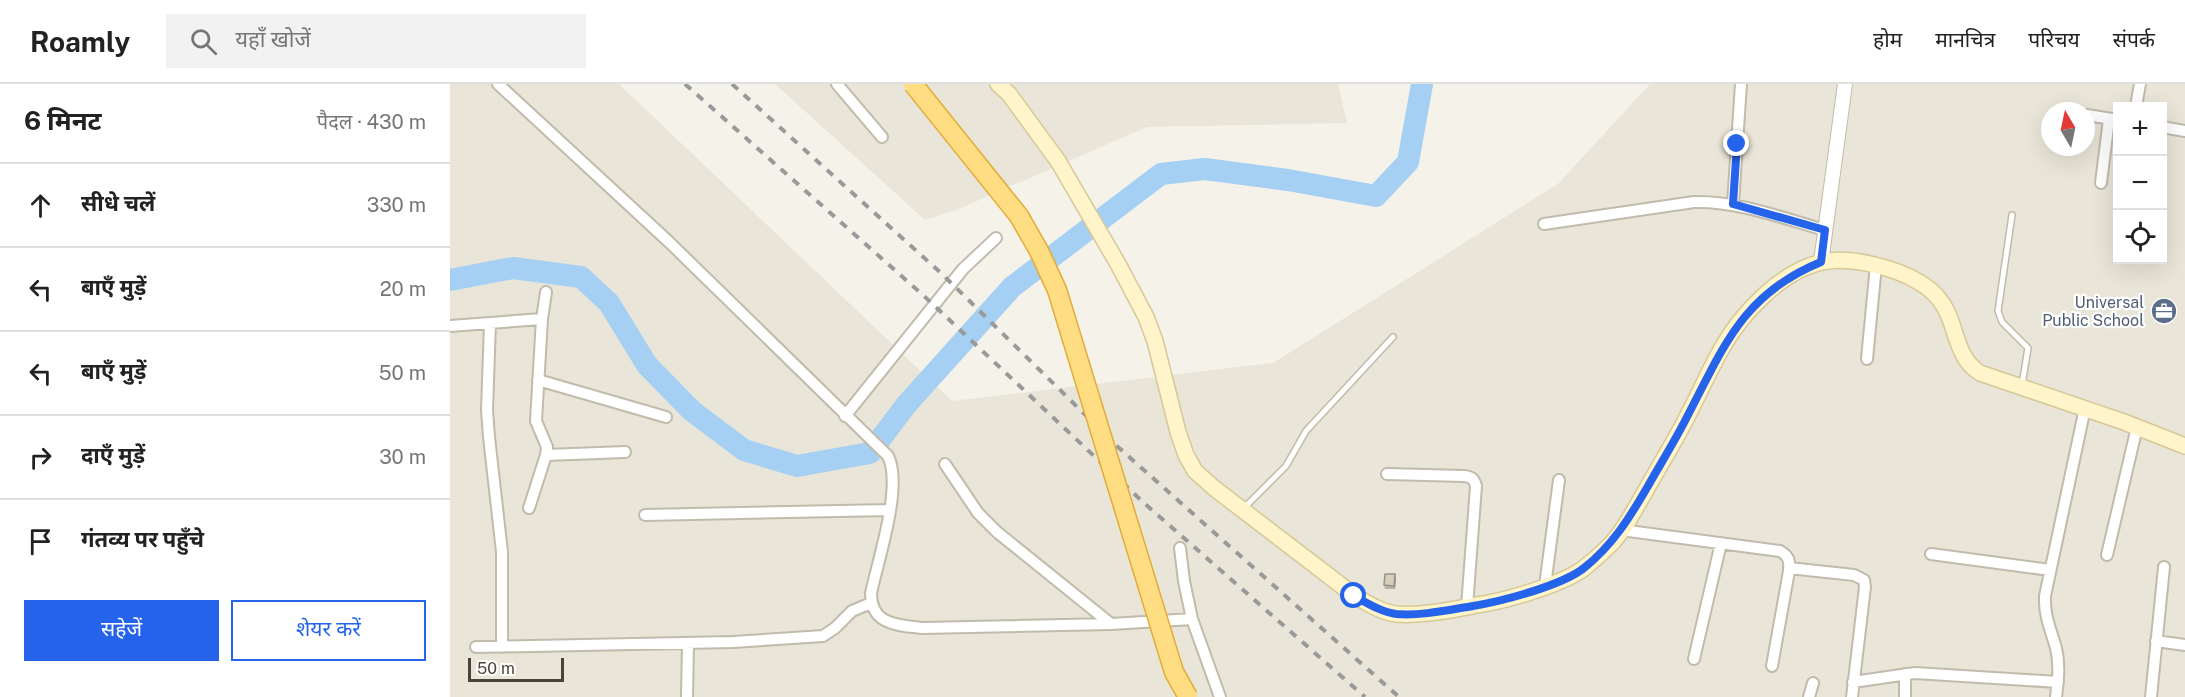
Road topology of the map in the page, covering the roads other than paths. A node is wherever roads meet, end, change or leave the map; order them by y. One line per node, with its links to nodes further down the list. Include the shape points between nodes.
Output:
1 (498, 84): 32 (street, via 669,242)
2 (837, 84): 13 (street)
3 (913, 84): 69 (highway, bridge, via 1019,216 1048,269 1174,672)
4 (1741, 84): 15 (street)
5 (1845, 84): 18 (street)
6 (2140, 84): 8 (street)
7 (1007, 87): 42 (main road, via 1058,161 1119,264 1155,341 1186,455 1196,471)
8 (2137, 102)
9 (2095, 116): 10 (street)
10 (2113, 119): 14 (street)
11 (2167, 128): 12 (street)
12 (2185, 131)
13 (882, 137)
14 (2101, 183)
15 (1733, 204): 17 (street, via 1694,202); 18 (street)
16 (2012, 215): 29 (lane, via 1998,311 2002,322 2028,348)
17 (1544, 224)
18 (1825, 230): 20 (street)
19 (996, 238): 32 (street, via 963,269)
20 (1821, 262): 21 (main road); 44 (main road, via 1777,285 1737,324)
21 (1876, 265): 27 (street); 29 (main road, via 1917,281 1940,299 1964,359 1973,368)
22 (546, 292): 23 (street)
23 (542, 319): 24 (street); 28 (street)
24 (490, 323): 25 (street); 60 (street, via 488,419 502,542)
25 (450, 326)
26 (1393, 337): 42 (lane, via 1306,431 1286,466)
27 (1868, 359)
28 (538, 380): 31 (street); 36 (street, via 536,421 547,447)
29 (2022, 387): 30 (main road)
30 (2085, 408): 33 (main road); 51 (street)
31 (666, 417)
32 (848, 419): 41 (street, via 888,456 893,470)
33 (2137, 427): 34 (main road); 48 (street)
34 (2185, 446)
35 (625, 452): 36 (street)
36 (546, 455): 40 (street)
37 (945, 464): 56 (street, via 978,513 997,532)
38 (1386, 474): 54 (street, via 1464,476 1475,480)
39 (1559, 480): 52 (street)
40 (529, 508)
41 (890, 510): 43 (street); 53 (street)
42 (1242, 510): 54 (main road, via 1354,596 1376,608 1395,614)
43 (645, 515)
44 (1621, 530): 45 (street); 52 (main road, via 1582,570)
45 (1721, 543): 50 (street, via 1780,551 1790,562); 62 (street)
46 (1180, 548): 55 (street)
47 (1930, 554): 51 (street)
48 (2107, 555)
49 (2164, 567): 57 (street)
50 (1789, 568): 63 (street); 65 (street, via 1854,575 1864,580)
51 (2050, 570): 66 (street, via 2044,607 2056,650)
52 (1545, 586): 54 (main road)
53 (871, 603): 56 (street, via 884,620 922,628); 58 (street, via 852,610 822,636)
54 (1467, 607)
55 (1191, 619): 56 (street); 70 (street)
56 (1111, 624)
57 (2156, 641): 59 (street); 75 (street)
58 (688, 643): 60 (street); 68 (street)
59 (2185, 645)
60 (502, 646): 61 (street)
61 (476, 647)
62 (1694, 659)
63 (1773, 666)
64 (1905, 674): 65 (street); 66 (street); 73 (street)
65 (1853, 682): 72 (street)
66 (2058, 682): 74 (street)
67 (1813, 683): 71 (street)
68 (687, 697)
69 (1188, 697)
70 (1220, 697)
71 (1809, 697)
72 (1852, 697)
73 (1905, 697)
74 (2056, 697)
75 (2151, 697)

